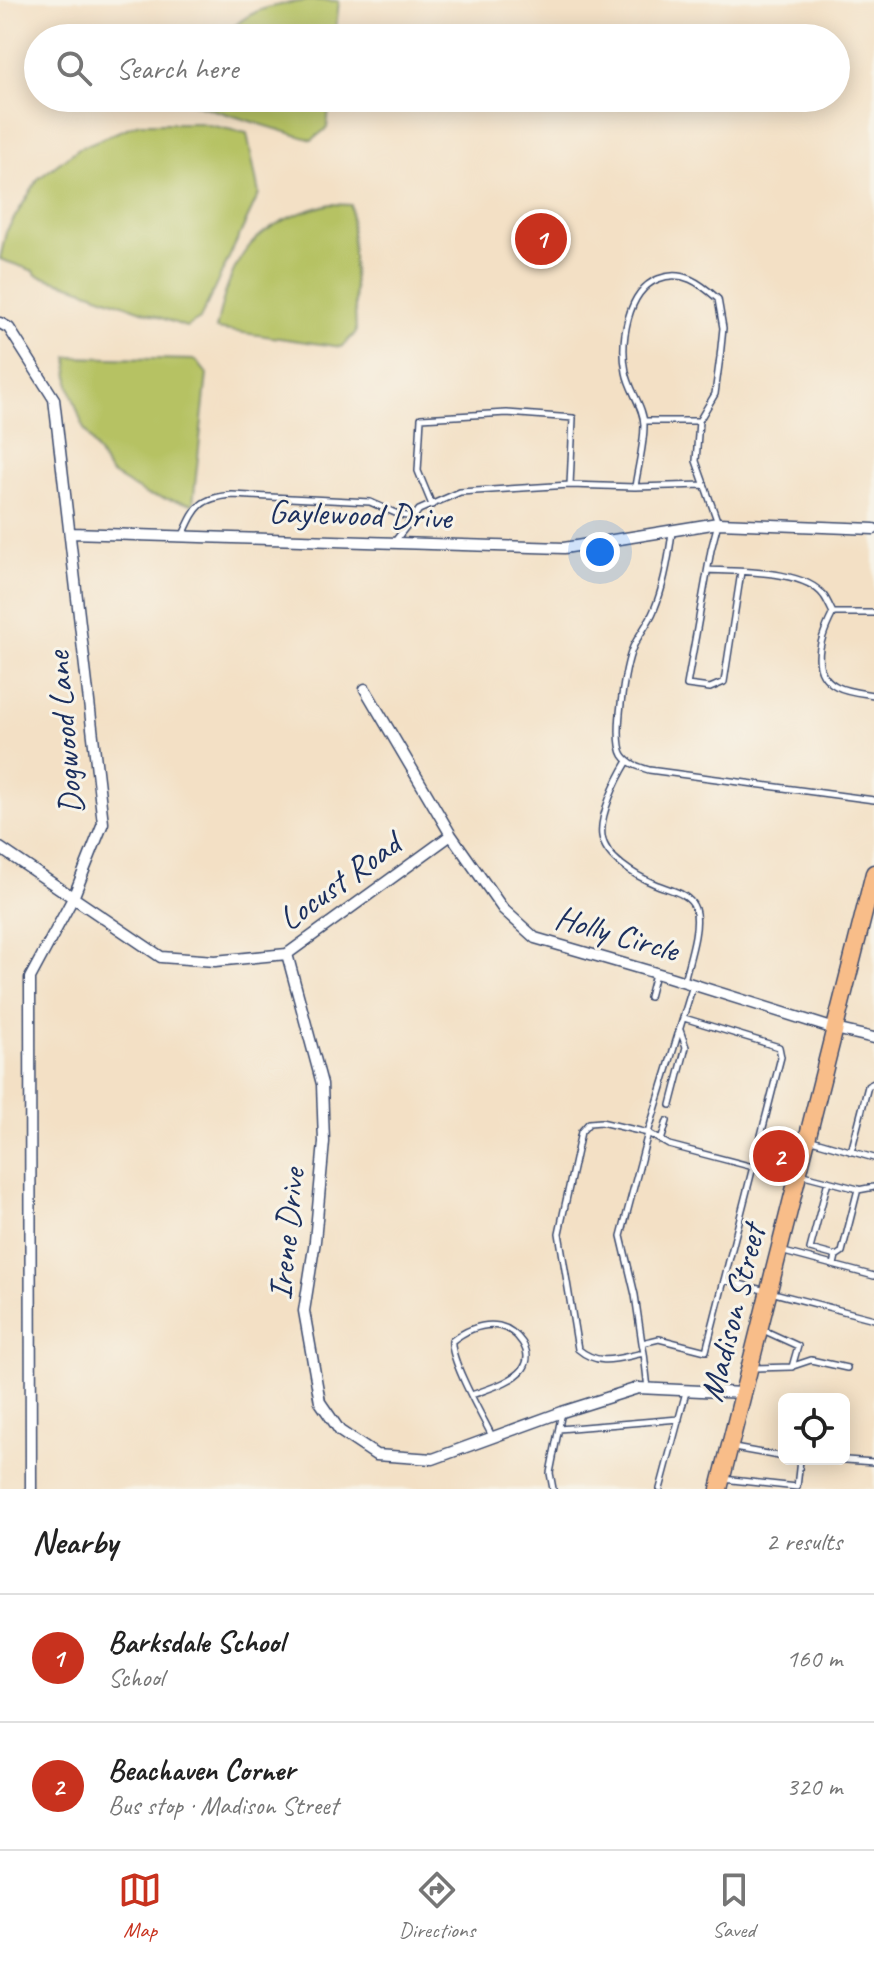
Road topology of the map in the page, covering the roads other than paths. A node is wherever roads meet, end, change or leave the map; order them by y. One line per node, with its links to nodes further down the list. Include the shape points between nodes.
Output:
1 (0, 323): 12 (street, via 9,328 54,399)
2 (644, 421): 3 (lane); 3 (lane, via 626,372 625,340 632,304 647,283 671,274 698,281 718,299 723,328 715,394); 6 (lane)
3 (699, 421): 5 (lane, via 696,461)
4 (570, 485): 6 (lane); 7 (lane, via 460,492); 7 (lane, via 573,418 507,413 421,418 418,471)
5 (704, 485): 6 (lane); 9 (lane)
6 (635, 487)
7 (432, 505): 8 (lane)
8 (414, 517): 13 (lane, via 370,502 232,495 211,497 194,511); 14 (lane)
9 (718, 523): 10 (street, Gaylewood Drive); 11 (street, Gaylewood Drive); 15 (lane)
10 (874, 529)
11 (672, 531): 14 (street, Gaylewood Drive, via 564,548); 21 (lane, via 654,610 629,659 617,735)
12 (71, 533): 13 (street, Gaylewood Drive); 27 (street, Dogwood Lane, via 103,823)
13 (183, 536): 14 (street, Gaylewood Drive)
14 (393, 543)
15 (708, 570): 16 (lane); 16 (lane, via 687,685 710,688 724,682)
16 (741, 572): 17 (lane, via 787,576 811,585)
17 (833, 613): 18 (lane); 20 (lane, via 818,659 824,678 839,688)
18 (874, 613)
19 (365, 689): 23 (street, Holly Circle)
20 (874, 695)
21 (628, 761): 22 (lane, via 649,770); 30 (lane, via 616,781 601,833 625,868 680,893 695,907)
22 (874, 800)
23 (451, 835): 28 (street, Locust Road); 29 (street, Holly Circle, via 503,909 535,938)
24 (0, 848): 27 (street, Locust Road)
25 (874, 873): 26 (main road, Madison Street)
26 (871, 895): 34 (main road, Madison Street)
27 (73, 898): 28 (street, Locust Road, via 161,957 215,961); 77 (street, Dogwood Lane, via 30,978)
28 (287, 954): 69 (street, Irene Drive, via 322,1084 324,1142 304,1311 320,1402 340,1431 376,1455 433,1459)
29 (656, 973): 30 (street, Holly Circle); 31 (lane)
30 (689, 983): 32 (lane); 34 (street, Holly Circle)
31 (649, 997)
32 (684, 1018): 33 (lane); 44 (lane, via 779,1047 781,1057)
33 (680, 1029): 37 (lane, via 686,1047); 39 (lane)
34 (835, 1029): 35 (street, Holly Circle); 40 (main road, Madison Street)
35 (874, 1038)
36 (874, 1083): 42 (lane, via 868,1086)
37 (671, 1105)
38 (667, 1121): 41 (lane)
39 (648, 1133): 41 (lane); 57 (lane, via 621,1236); 58 (lane, via 589,1123 581,1132 559,1233 578,1349 599,1360)
40 (807, 1139): 42 (lane); 45 (main road, Madison Street)
41 (661, 1141): 44 (lane)
42 (851, 1152): 43 (lane)
43 (874, 1158)
44 (753, 1165): 45 (lane); 53 (lane)
45 (798, 1176): 46 (lane); 49 (main road, Madison Street)
46 (828, 1181): 48 (lane); 50 (lane, via 810,1249)
47 (874, 1187): 48 (lane)
48 (858, 1190): 50 (lane, via 842,1252)
49 (779, 1251): 51 (lane); 54 (main road, Madison Street)
50 (836, 1256): 51 (lane)
51 (834, 1265): 52 (lane)
52 (874, 1276)
53 (724, 1280): 54 (lane); 57 (lane, via 706,1351 659,1339)
54 (768, 1292): 55 (lane); 56 (main road, Madison Street)
55 (874, 1319)
56 (759, 1329): 59 (lane, via 798,1346); 60 (main road, Madison Street)
57 (642, 1343): 58 (lane)
58 (644, 1353): 62 (lane)
59 (792, 1367): 60 (lane); 61 (lane, via 811,1360)
60 (749, 1368): 64 (main road, Madison Street)
61 (847, 1368)
62 (648, 1389): 63 (street, Irene Drive); 66 (street, Irene Drive)
63 (687, 1391): 64 (street, Irene Drive); 67 (lane)
64 (743, 1393): 70 (main road, Madison Street)
65 (472, 1395): 65 (lane, via 452,1341 485,1326 512,1331 526,1350 523,1369); 69 (lane)
66 (562, 1412): 68 (lane); 69 (street, Irene Drive)
67 (679, 1419): 68 (lane); 79 (lane)
68 (559, 1429): 78 (lane, via 550,1473)
69 (493, 1437)
70 (729, 1447): 71 (lane); 75 (main road, Madison Street)
71 (778, 1456)
72 (850, 1460): 73 (lane)
73 (874, 1462)
74 (798, 1465): 76 (lane)
75 (720, 1484): 76 (lane)
76 (798, 1488)
77 (31, 1489)
78 (553, 1489)
79 (660, 1489)

